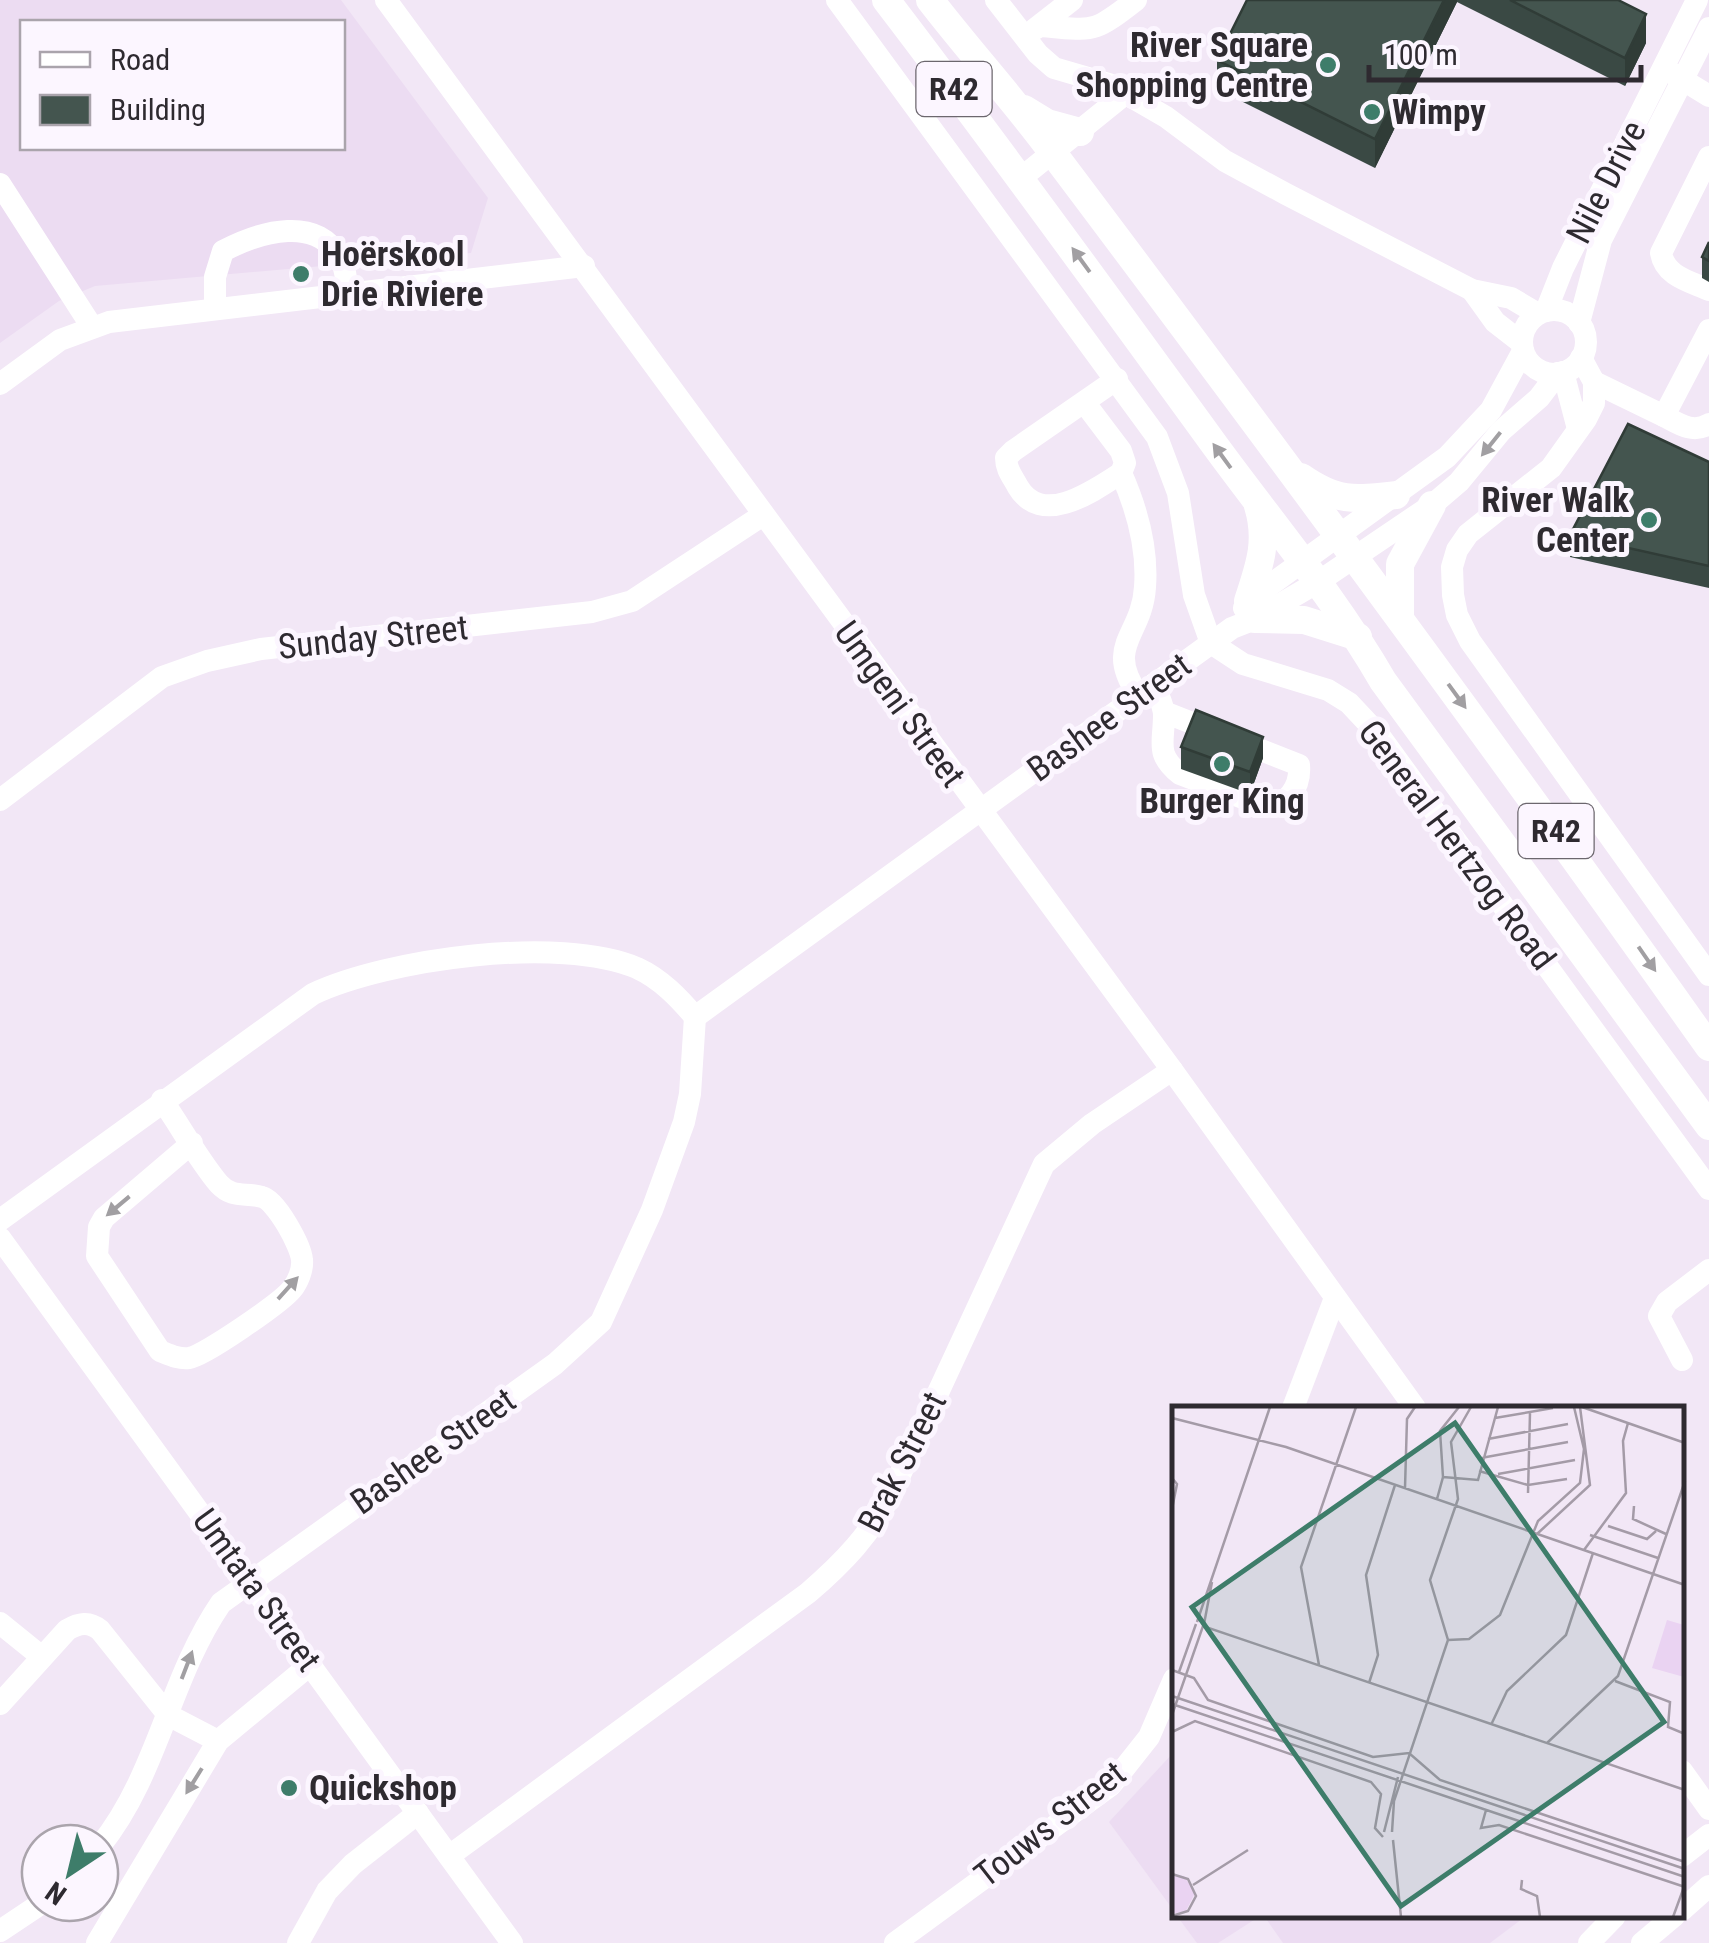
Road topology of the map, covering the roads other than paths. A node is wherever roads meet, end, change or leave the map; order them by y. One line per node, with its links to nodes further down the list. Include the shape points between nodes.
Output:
1 (386, 0): 22 (street, Umgeni Street)
2 (837, 0): 33 (street)
3 (886, 0): 19 (main road, General Hertzog Road / R42)
4 (930, 0): 15 (main road, R42)
5 (996, 0): 10 (street)
6 (1072, 0): 10 (street)
7 (1136, 0): 10 (street, via 1092,29)
8 (1697, 0): 12 (street, Nile Drive)
9 (1709, 28): 11 (street, Nile Drive)
10 (1032, 31): 13 (street, via 1054,68 1099,79)
11 (1702, 57): 12 (street, Nile Drive)
12 (1672, 73): 14 (street); 27 (street, Nile Drive); 28 (street, Nile Drive, via 1601,240)
13 (1125, 94): 16 (street); 23 (street, via 1225,161)
14 (1709, 96)
15 (1014, 104): 16 (main road, via 1047,123); 17 (main road, R42)
16 (1082, 131): 17 (street); 21 (main road, via 1086,141)
17 (1054, 153): 19 (street); 21 (main road, R42)
18 (1709, 157): 24 (street, via 1661,259 1670,272)
19 (1022, 178): 43 (main road, General Hertzog Road / R42, one-way to 19)
20 (0, 184): 29 (street)
21 (1074, 184): 40 (main road, R42)
22 (584, 266): 25 (street); 45 (street, Umgeni Street)
23 (1472, 290): 27 (street); 31 (street)
24 (1709, 290)
25 (348, 294): 26 (street); 26 (street, via 343,264 324,239 298,230 273,232 223,251)
26 (216, 310): 29 (street)
27 (1542, 312): 28 (street, via 1566,312); 31 (street, Nile Drive, via 1526,326)
28 (1579, 323): 32 (street, Nile Drive, via 1585,338)
29 (92, 327): 35 (street, via 60,340)
30 (1709, 330): 37 (street)
31 (1522, 347): 32 (street, via 1537,369); 42 (street, Nile Drive, via 1499,399 1480,423)
32 (1567, 368): 34 (street); 39 (street); 44 (street, Nile Drive, one-way to 44)
33 (1117, 379): 36 (street); 51 (street, via 1168,462 1194,595)
34 (1594, 382): 37 (street); 39 (street, via 1594,403)
35 (0, 384)
36 (1084, 402): 41 (street, via 1121,451); 41 (street, via 1013,452 1006,466 1024,496 1046,508)
37 (1664, 416): 38 (street, via 1691,428)
38 (1709, 424)
39 (1578, 429): 56 (street, via 1551,468 1462,542 1452,567 1456,615)
40 (1287, 467): 42 (main road, via 1336,497); 46 (main road, R42)
41 (1121, 474): 52 (street, via 1144,546 1145,589 1121,662 1125,676)
42 (1396, 496): 46 (street, Nile Drive)
43 (1257, 503): 47 (main road, General Hertzog Road / R42); 48 (main road, via 1264,546)
44 (1432, 505): 46 (street, Nile Drive); 49 (main road, via 1400,564)
45 (763, 515): 54 (street, Sunday Street, via 644,594 592,612 262,649 174,673); 55 (street, Umgeni Street)
46 (1346, 546): 47 (street, Nile Drive); 49 (main road, R42)
47 (1310, 572): 48 (street, Bashee Street); 50 (main road, General Hertzog Road / R42)
48 (1245, 616): 50 (main road, via 1304,620); 51 (street, Bashee Street)
49 (1400, 617): 58 (main road, R42, one-way to 58)
50 (1358, 637): 61 (main road, General Hertzog Road / R42, via 1383,682)
51 (1211, 642): 52 (street, Bashee Street); 63 (street, General Hertzog Road, via 1244,664 1319,686 1379,735)
52 (1146, 690): 53 (street); 55 (street, Bashee Street)
53 (1164, 712): 53 (street, via 1160,740 1165,759 1180,774 1264,806 1289,798 1299,765)
54 (0, 800)
55 (979, 812): 57 (street, Bashee Street); 59 (street, Umgeni Street)
56 (1709, 975)
57 (695, 1018): 60 (street, via 651,976 600,958 499,954 392,968 313,994); 71 (street, Bashee Street, via 684,1122 601,1322 555,1364)
58 (1709, 1047)
59 (1172, 1070): 67 (street, Umgeni Street); 85 (street, Brak Street, via 1044,1164 887,1502 853,1553)
60 (162, 1100): 62 (street); 64 (street)
61 (1709, 1126)
62 (192, 1143): 62 (street, one-way to 62, via 104,1218 97,1240 97,1256 128,1304 160,1351 176,1358 212,1348 292,1290 301,1271 298,1248 269,1200 234,1195)
63 (1709, 1189)
64 (0, 1220)
65 (0, 1238): 71 (street, Umtata Street)
66 (1709, 1270): 68 (street, via 1666,1302 1659,1316)
67 (1335, 1298): 69 (street); 70 (street, Umgeni Street)
68 (1682, 1360)
69 (1294, 1406)
70 (1414, 1406)
71 (251, 1580): 74 (street, Umtata Street); 77 (street, Bashee Street, one-way to 71, via 206,1625)
72 (0, 1623): 73 (street)
73 (42, 1658): 76 (street); 77 (street, via 67,1630 90,1624)
74 (311, 1664): 78 (street); 81 (street, Umtata Street)
75 (1172, 1684): 94 (street, Touws Street, via 1149,1737 1111,1785)
76 (0, 1704)
77 (168, 1714): 78 (street); 82 (street, Bashee Street)
78 (218, 1741): 91 (street, one-way to 91)
79 (1684, 1774): 80 (street)
80 (1709, 1809)
81 (418, 1814): 85 (street, Umtata Street); 92 (street, via 353,1864 328,1891)
82 (116, 1823)
83 (1709, 1835): 84 (street); 86 (street)
84 (1684, 1854)
85 (449, 1856): 93 (street, Umtata Street)
86 (1709, 1856)
87 (1709, 1886): 88 (street)
88 (1684, 1908)
89 (1612, 1918): 95 (street)
90 (1672, 1918): 96 (street)
91 (96, 1943)
92 (298, 1943)
93 (512, 1943)
94 (895, 1943)
95 (1589, 1943)
96 (1642, 1943)

